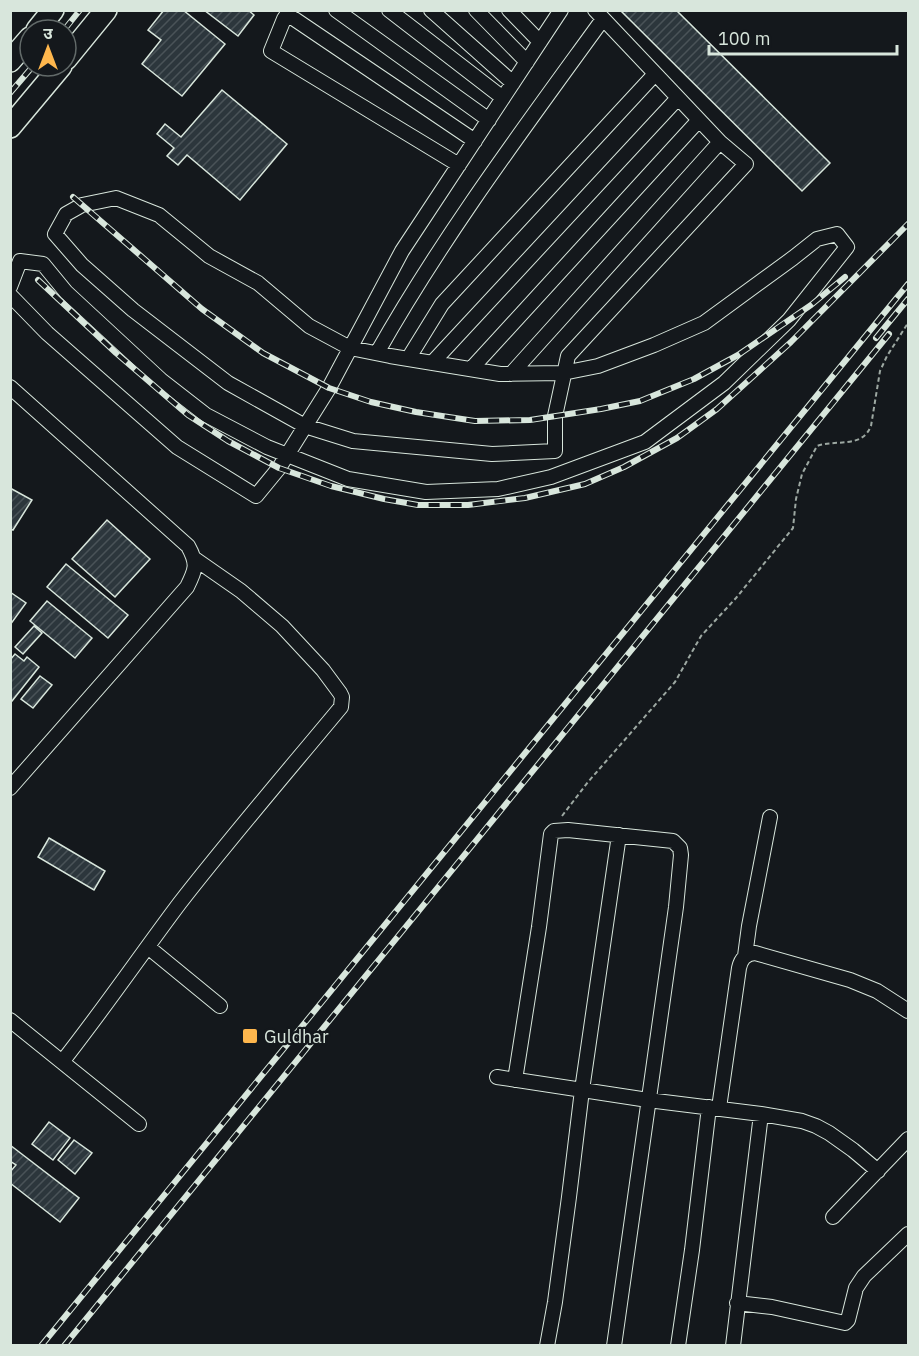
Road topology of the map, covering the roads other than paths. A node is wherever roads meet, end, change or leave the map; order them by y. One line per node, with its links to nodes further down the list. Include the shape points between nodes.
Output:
1 (106, 10): 11 (highway)
2 (336, 10): 18 (street)
3 (390, 10): 16 (street)
4 (431, 10): 15 (street)
5 (476, 10): 12 (street)
6 (509, 10): 10 (street)
7 (289, 12): 21 (street); 23 (street, via 271,51)
8 (555, 13): 10 (street)
9 (599, 15): 13 (street); 27 (street, via 403,307)
10 (540, 42): 12 (street)
11 (78, 44)
12 (527, 62): 15 (street)
13 (656, 74): 17 (street); 28 (street, via 442,304)
14 (51, 78): 20 (highway)
15 (513, 83): 16 (street)
16 (503, 98): 18 (street)
17 (678, 98): 19 (street); 29 (street)
18 (489, 120): 21 (street)
19 (699, 120): 22 (street); 30 (street)
20 (10, 127)
21 (475, 141): 23 (street)
22 (720, 142): 31 (street, via 746,164 568,356); 32 (street)
23 (459, 165): 26 (street, via 402,251)
24 (10, 287): 35 (street, via 20,261 43,264 66,292 179,394 206,415)
25 (10, 295): 35 (street, via 47,333 177,447 256,496)
26 (350, 348): 27 (street); 34 (street); 34 (street, via 309,326 258,284 209,256 159,215 116,198 82,205 66,214 55,234 82,265 228,384)
27 (377, 353): 28 (street)
28 (408, 359): 29 (street)
29 (432, 363): 30 (street)
30 (471, 369): 32 (street)
31 (563, 373): 32 (street); 34 (street, via 555,416 555,451 492,454 353,441); 35 (street, via 598,366 704,323 818,239 837,234 847,247 765,344 724,383 645,442 551,477 508,487 426,492 348,479)
32 (512, 374)
33 (10, 387): 36 (street, via 188,546)
34 (305, 426): 35 (street)
35 (287, 456)
36 (195, 559): 37 (street, via 195,572 187,587); 40 (street, via 282,626 323,670 343,702)
37 (10, 788)
38 (770, 817): 41 (street)
39 (618, 835): 47 (street, via 568,830 551,834); 48 (street); 49 (street, via 673,841 680,848 676,907)
40 (148, 947): 42 (street); 45 (street)
41 (745, 956): 43 (street, via 755,953 850,980); 50 (street, via 739,968)
42 (220, 1006)
43 (909, 1011)
44 (10, 1020): 45 (street)
45 (62, 1062): 52 (street)
46 (497, 1077): 47 (street)
47 (515, 1080): 48 (street)
48 (582, 1090): 49 (street); 58 (street)
49 (648, 1100): 50 (street); 59 (street)
50 (714, 1108): 51 (street); 60 (street)
51 (761, 1114): 54 (street, via 816,1126 842,1141); 57 (street)
52 (139, 1124)
53 (909, 1139): 54 (street)
54 (878, 1171): 55 (street)
55 (833, 1217)
56 (909, 1234): 57 (street, via 864,1276 845,1323)
57 (738, 1303): 61 (street)
58 (547, 1346)
59 (614, 1346)
60 (678, 1346)
61 (733, 1346)

